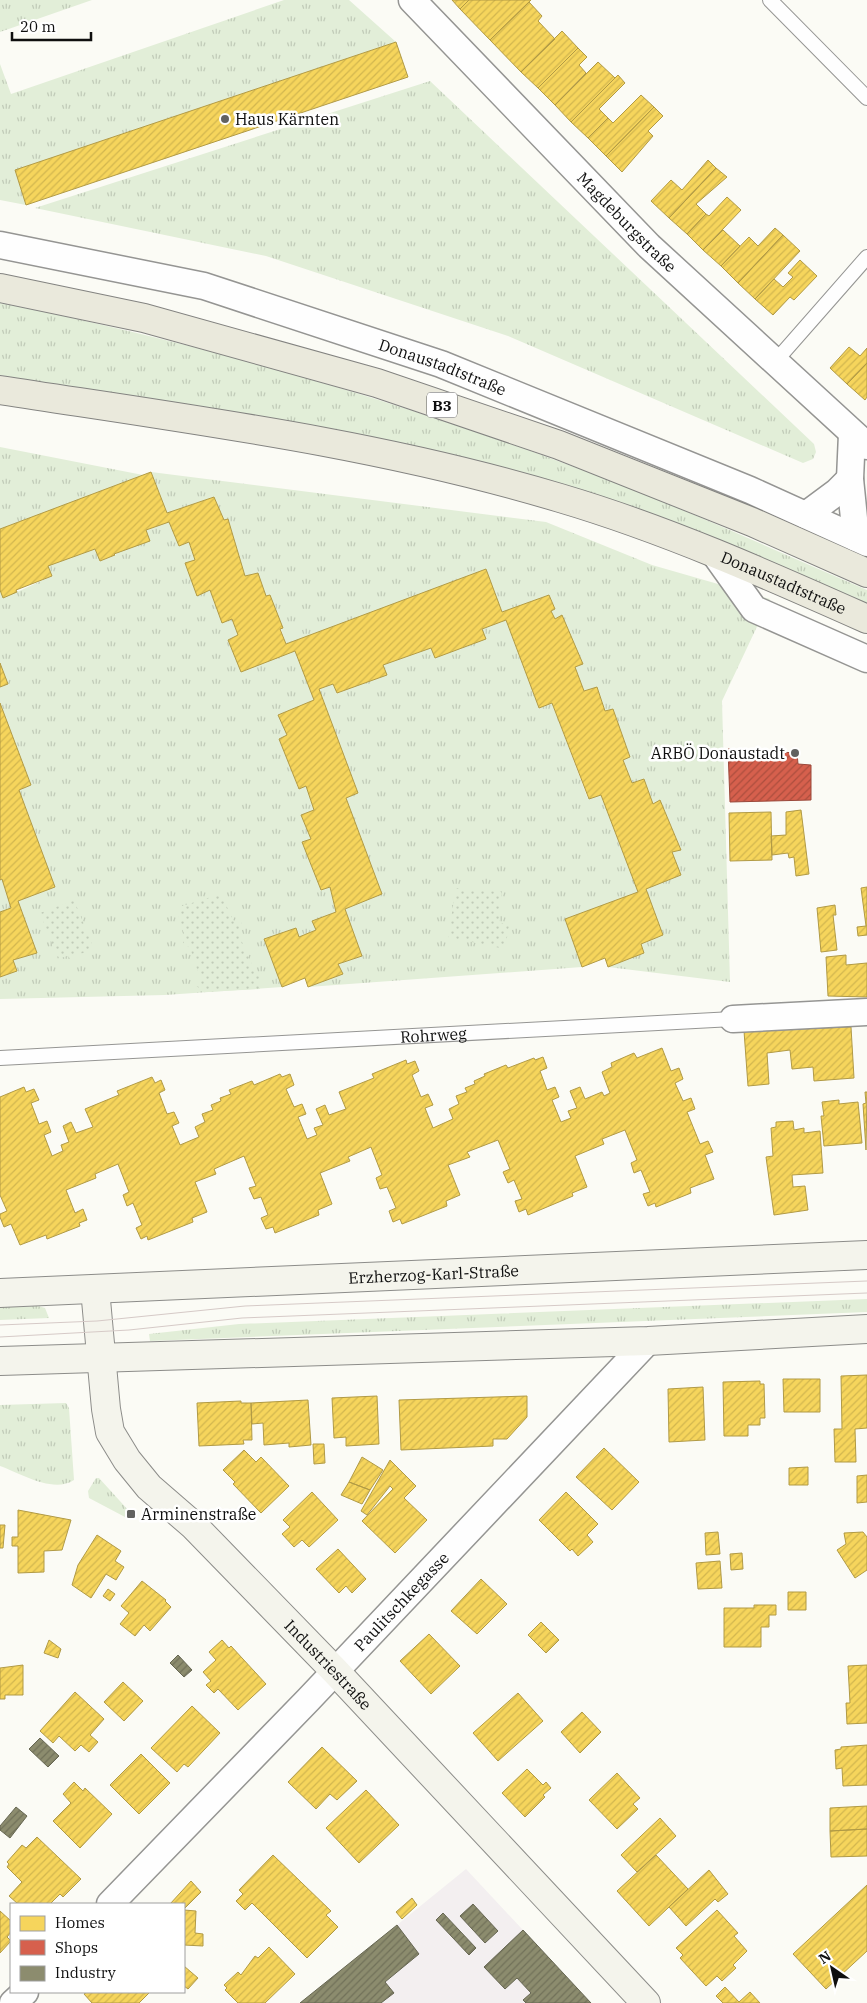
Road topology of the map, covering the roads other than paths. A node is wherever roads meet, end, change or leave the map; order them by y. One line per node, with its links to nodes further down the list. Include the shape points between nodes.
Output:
1 (412, 0): 7 (street, Magdeburgstraße, via 649,246)
2 (770, 0): 3 (lane)
3 (867, 98)
4 (0, 244): 11 (street, Donaustadtstraße, via 204,286 441,364)
5 (867, 257): 7 (lane)
6 (0, 288): 14 (main road, Donaustadtstraße / B3, via 144,318 377,383 559,445 752,522)
7 (774, 363): 9 (street, Magdeburgstraße)
8 (0, 390): 13 (main road, Donaustadtstraße, via 334,444 436,466 560,498 674,536)
9 (860, 440): 10 (street, Magdeburgstraße)
10 (850, 479): 11 (street); 12 (street, Magdeburgstraße)
11 (806, 515): 12 (street, Donaustadtstraße)
12 (861, 541)
13 (714, 553): 15 (main road, Donaustadtstraße); 16 (street, via 754,610)
14 (867, 573)
15 (867, 619)
16 (867, 658)
17 (867, 1012): 18 (street, Rohrweg)
18 (733, 1019): 19 (lane, Rohrweg)
19 (0, 1058)
20 (867, 1256): 21 (main road, Erzherzog-Karl-Straße)
21 (95, 1289): 22 (main road, Erzherzog-Karl-Straße); 25 (main road, Industriestraße)
22 (0, 1293)
23 (867, 1329): 24 (main road)
24 (648, 1341): 25 (main road); 27 (street, Paulitschkegasse)
25 (100, 1357): 26 (main road); 27 (main road, Industriestraße, via 110,1432 127,1460 149,1486 194,1526)
26 (0, 1361)
27 (335, 1671): 28 (street, Paulitschkegasse); 31 (main road, Industriestraße)
28 (111, 1903)
29 (24, 1993): 30 (street)
30 (13, 2003)
31 (646, 2003)

